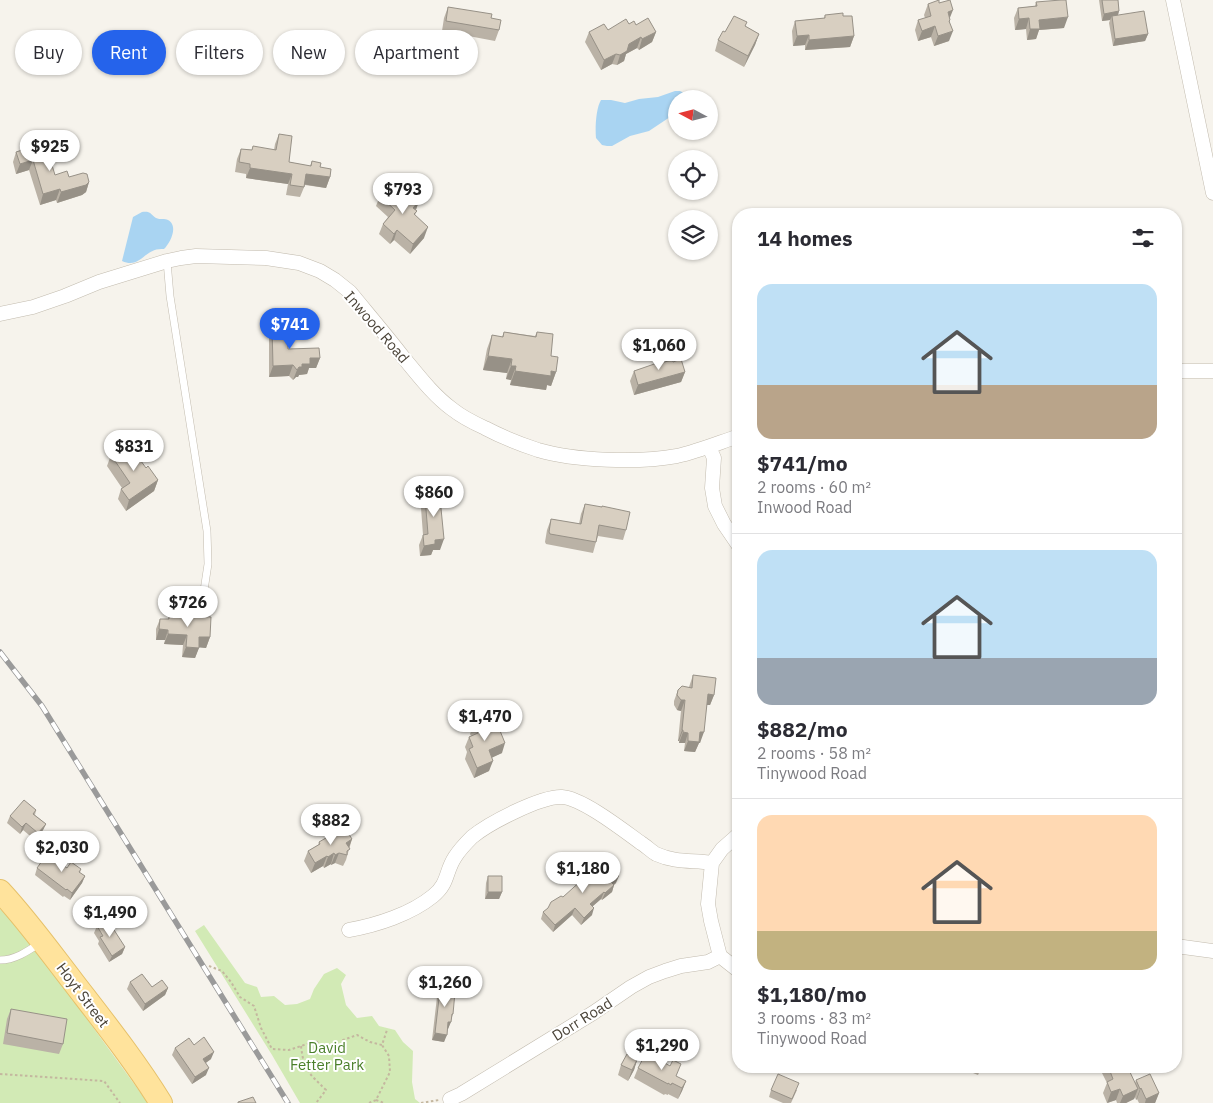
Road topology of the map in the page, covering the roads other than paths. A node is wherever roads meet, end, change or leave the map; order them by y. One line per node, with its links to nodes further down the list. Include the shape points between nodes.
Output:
1 (1173, 0): 2 (street)
2 (1213, 192)
3 (167, 261): 4 (street, Inwood Road, via 33,307); 8 (street, Inwood Road, via 196,256 266,258 300,263 320,271 350,292 425,383 453,410 510,440 572,457 612,460 677,456); 10 (lane, via 206,531 208,564)
4 (0, 314)
5 (1182, 371): 6 (street)
6 (1213, 371)
7 (732, 439): 8 (street, Inwood Road)
8 (709, 448): 9 (street, via 714,458 712,488 715,506)
9 (732, 536)
10 (203, 597)
11 (732, 840): 12 (street)
12 (712, 863): 14 (street, via 673,860 655,853 582,804 565,797 552,797 499,820 473,836 455,856 444,885 434,896 402,914); 18 (street, via 708,904)
13 (0, 891): 15 (main road, Hoyt Street)
14 (349, 930)
15 (42, 941): 19 (lane, via 23,954); 22 (main road, Hoyt Street)
16 (1182, 947): 17 (street)
17 (1213, 950)
18 (720, 956): 20 (street); 21 (street, Dorr Road, via 649,977)
19 (0, 960)
20 (732, 965)
21 (450, 1099)
22 (161, 1103)

